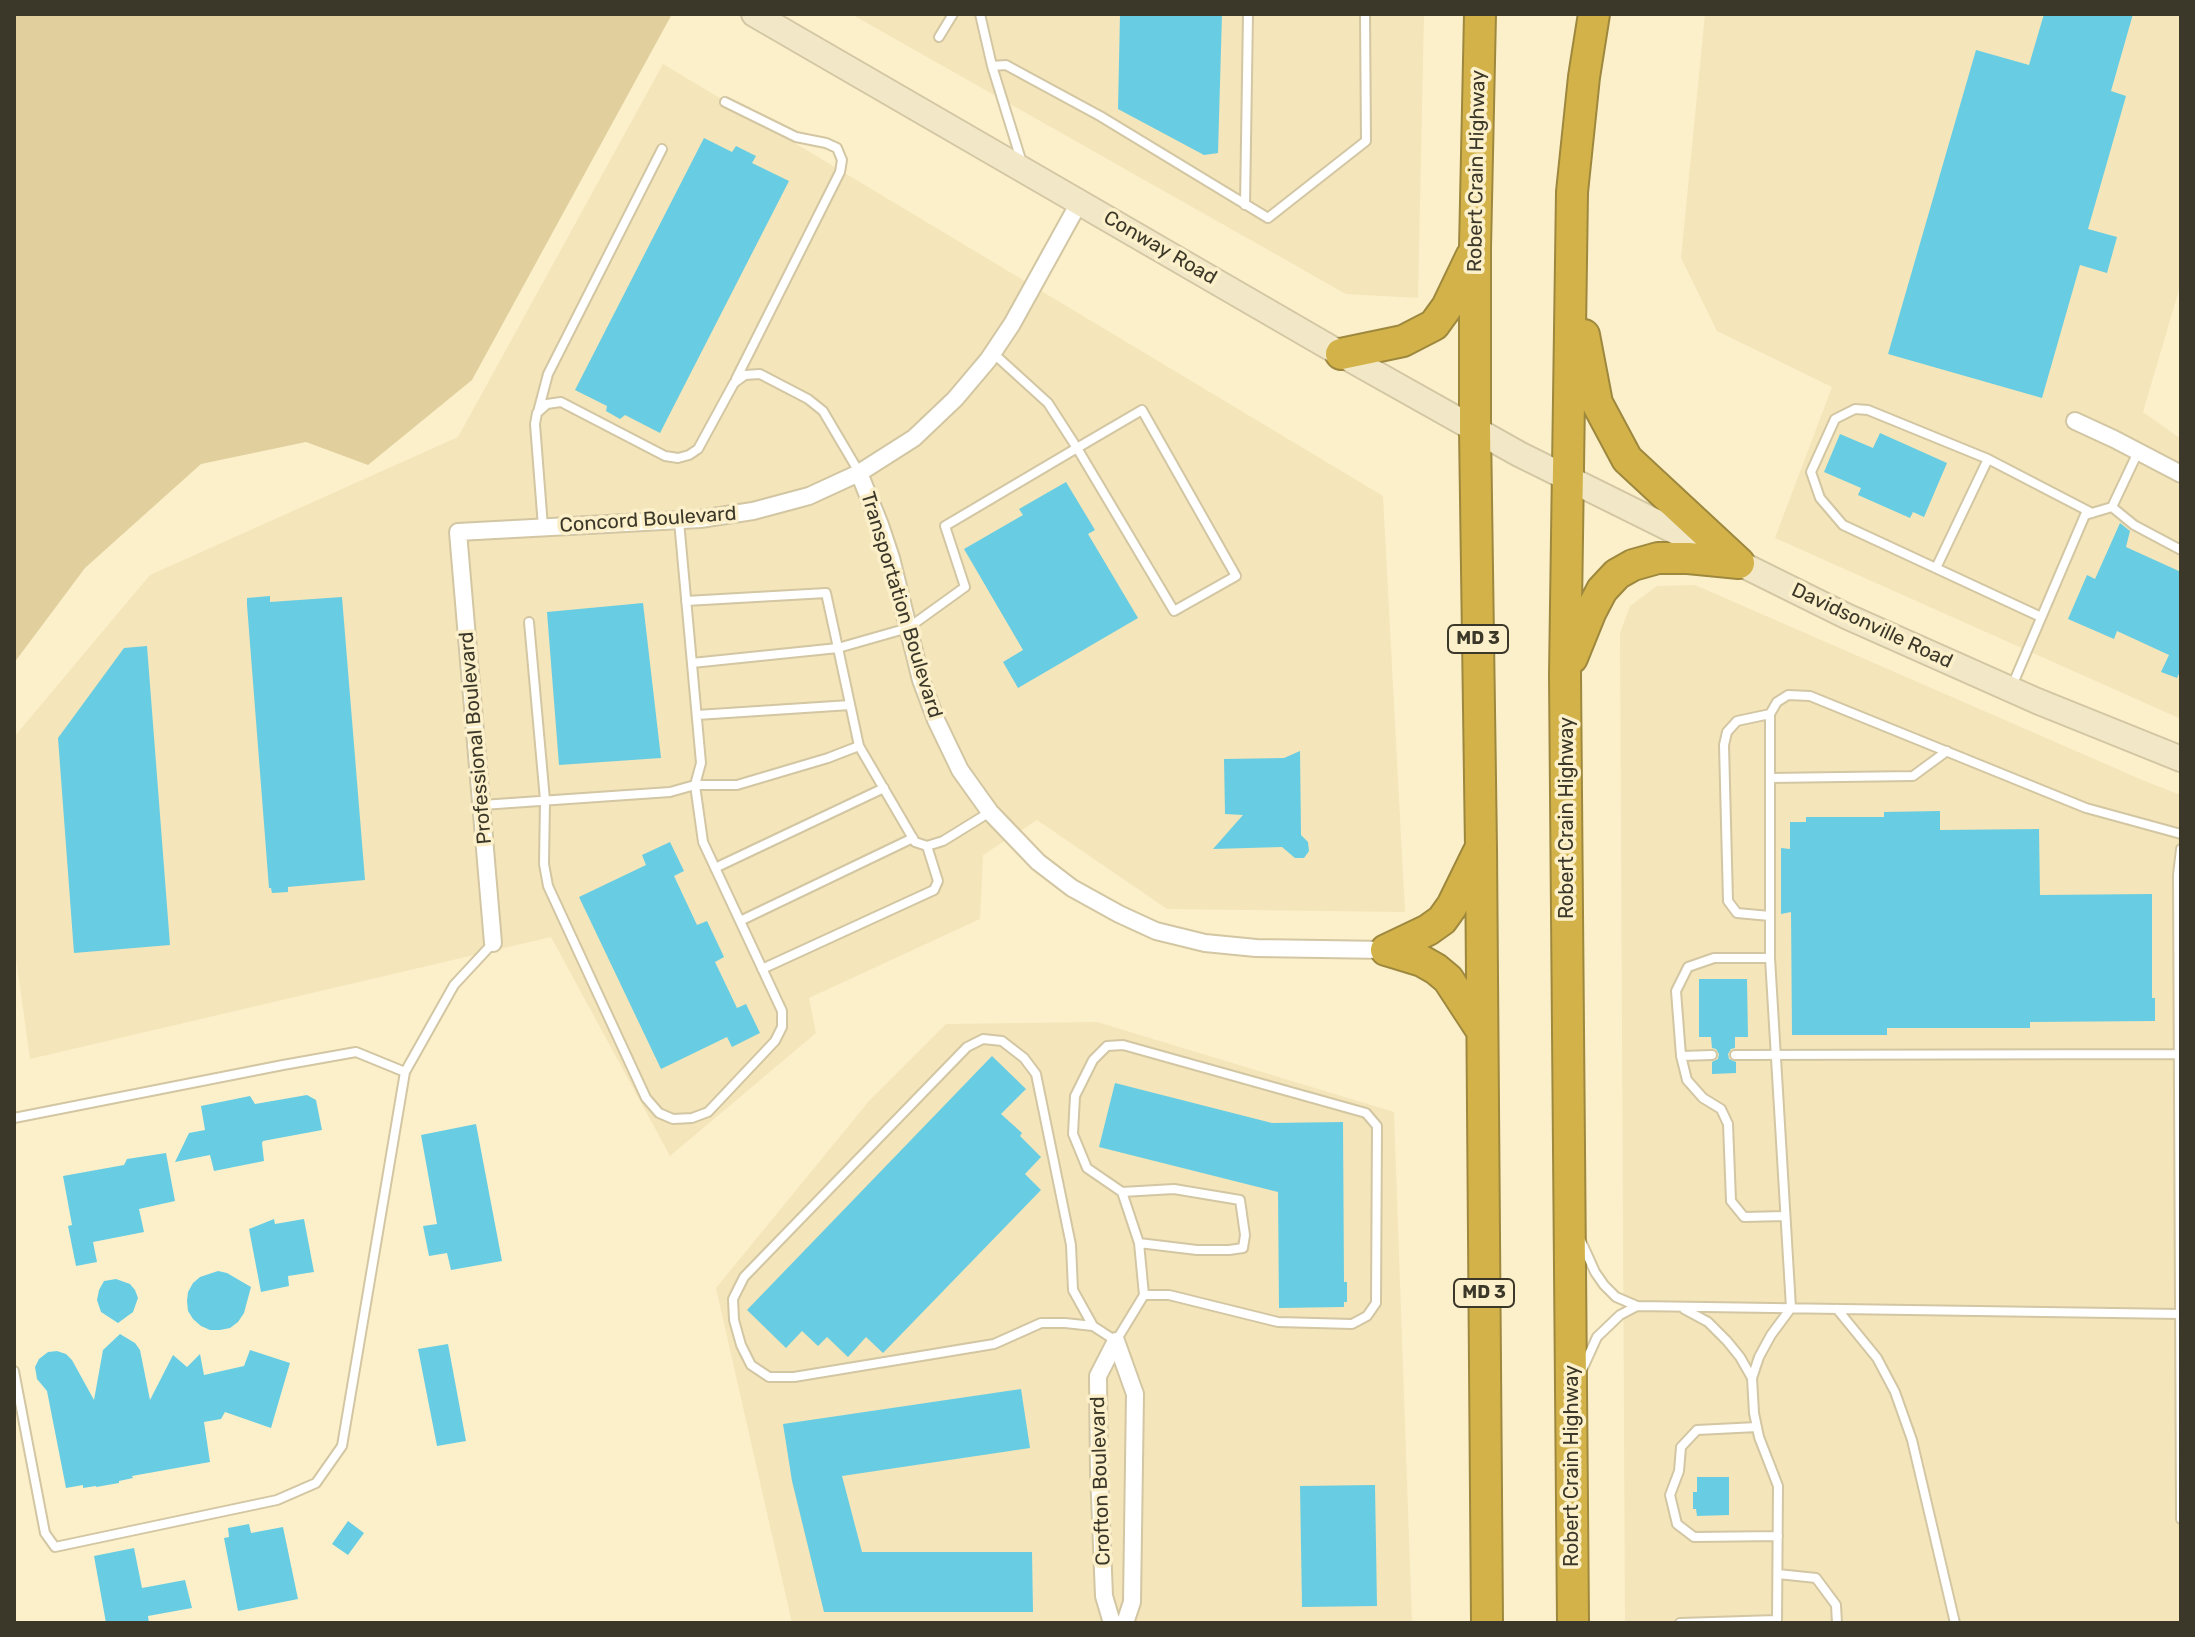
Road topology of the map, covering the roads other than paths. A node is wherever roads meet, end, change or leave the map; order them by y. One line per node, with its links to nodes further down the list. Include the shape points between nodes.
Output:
1 (754, 14): 12 (street, Conway Road)
2 (953, 14): 8 (lane)
3 (980, 14): 9 (lane)
4 (1248, 14): 14 (lane)
5 (1365, 14): 14 (lane, via 1366,141 1268,218)
6 (1480, 14): 15 (highway, Robert Crain Highway / MD 3)
7 (1594, 14): 16 (highway, Robert Crain Highway, via 1572,192)
8 (939, 37)
9 (992, 66): 12 (lane); 14 (lane, via 1006,65 1100,116)
10 (725, 102): 19 (lane, via 796,137 837,148 842,160)
11 (662, 149): 20 (lane, via 548,374)
12 (1024, 169): 13 (street, Conway Road)
13 (1080, 201): 17 (street, Concord Boulevard); 18 (street, Conway Road)
14 (1245, 205)
15 (1475, 248): 18 (highway, via 1434,325 1403,341); 22 (highway, Robert Crain Highway / MD 3)
16 (1572, 273): 28 (highway, Robert Crain Highway); 35 (highway, via 1597,403 1612,433 1627,459 1654,487)
17 (993, 353): 23 (lane, via 1048,403); 26 (street, Concord Boulevard, via 914,438)
18 (1341, 354): 22 (street, Conway Road)
19 (734, 383): 20 (lane, via 698,449 678,458 561,402 547,404); 26 (lane, via 760,374 808,399 823,411)
20 (537, 413): 32 (lane)
21 (2075, 421): 24 (street)
22 (1475, 429): 28 (street, Conway Road); 60 (highway, Robert Crain Highway / MD 3)
23 (1077, 448): 23 (lane, via 1174,611 1236,576 1142,410); 40 (lane, via 945,526 965,587)
24 (2138, 451): 27 (street); 29 (lane)
25 (1988, 459): 30 (lane); 36 (lane); 36 (lane, via 1868,410 1855,409 1835,419 1811,472 1820,498 1843,525)
26 (859, 473): 31 (street, Concord Boulevard, via 767,508); 40 (street, Transportation Boulevard, via 891,558)
27 (2181, 474)
28 (1569, 478): 35 (street, Davidsonville Road); 43 (highway, Robert Crain Highway)
29 (2112, 507): 30 (lane); 34 (lane)
30 (2092, 513): 38 (lane, via 2085,515)
31 (679, 521): 32 (street, Concord Boulevard); 37 (lane)
32 (543, 528): 33 (street, Concord Boulevard)
33 (458, 532): 55 (street, Professional Boulevard)
34 (2181, 550)
35 (1739, 563): 43 (highway, via 1658,558 1617,574 1591,611); 44 (street, Davidsonville Road)
36 (1936, 568): 38 (lane)
37 (686, 601): 41 (lane, via 826,593); 42 (lane)
38 (2041, 617): 44 (lane)
39 (529, 622): 54 (lane)
40 (908, 628): 41 (lane); 56 (street, Transportation Boulevard, via 936,720 960,770)
41 (838, 648): 42 (lane); 45 (lane)
42 (692, 663): 47 (lane)
43 (1565, 675): 79 (highway, Robert Crain Highway)
44 (2010, 689): 50 (street, Davidsonville Road)
45 (850, 705): 47 (lane); 48 (lane)
46 (1770, 714): 49 (lane, via 1788,695 1810,696); 51 (lane); 63 (lane, via 1737,721 1724,745 1728,901 1737,913)
47 (697, 715): 52 (lane, via 701,763)
48 (859, 746): 52 (lane, via 737,785); 53 (lane)
49 (1947, 751): 51 (lane, via 1913,776); 57 (lane, via 2086,808)
50 (2181, 759)
51 (1770, 778): 63 (lane)
52 (695, 785): 54 (lane, via 670,792); 62 (lane, via 703,842)
53 (884, 788): 58 (lane); 62 (lane)
54 (545, 800): 55 (lane); 68 (lane, via 548,886 646,1098 659,1113 673,1119 708,1112 775,1041 782,1011)
55 (482, 805): 65 (street, Professional Boulevard)
56 (990, 812): 59 (lane); 66 (street, Transportation Boulevard, via 1038,862 1072,888 1156,931 1256,948)
57 (2181, 834)
58 (913, 838): 59 (lane); 64 (lane)
59 (927, 846): 68 (lane, via 938,881 934,890)
60 (1481, 848): 66 (highway, via 1442,920); 69 (highway, Robert Crain Highway / MD 3)
61 (2181, 849): 70 (lane)
62 (715, 868): 64 (lane)
63 (1770, 916): 67 (lane)
64 (740, 921): 68 (lane)
65 (493, 943): 75 (lane, via 454,985)
66 (1386, 950): 69 (highway, via 1422,961 1448,979)
67 (1770, 958): 73 (lane, via 1714,958 1688,967 1676,991); 74 (lane)
68 (762, 969)
69 (1482, 1031): 97 (highway, Robert Crain Highway / MD 3, via 1486,1554)
70 (2179, 1054): 74 (lane); 76 (lane)
71 (1712, 1055): 73 (lane)
72 (1735, 1055): 74 (lane)
73 (1681, 1056): 80 (lane, via 1687,1080 1721,1109 1728,1124 1731,1201 1744,1217)
74 (1775, 1056): 80 (lane)
75 (405, 1072): 77 (lane, via 356,1052); 90 (lane, via 342,1446 316,1483 277,1500 55,1547 45,1533)
76 (2180, 1087): 87 (lane)
77 (14, 1118)
78 (1122, 1192): 81 (lane); 81 (lane, via 1174,1189 1240,1200 1243,1248 1197,1250); 82 (lane, via 1087,1168 1073,1134 1075,1096 1093,1060 1107,1046 1123,1045 1366,1113 1377,1126 1376,1303 1367,1316 1352,1324 1278,1322 1169,1295)
79 (1570, 1214): 83 (lane, via 1604,1285); 92 (highway, Robert Crain Highway)
80 (1784, 1216): 85 (lane)
81 (1139, 1243): 82 (lane)
82 (1144, 1295): 89 (lane)
83 (1637, 1306): 84 (lane); 92 (lane, via 1597,1337)
84 (1680, 1307): 85 (lane); 91 (lane, via 1708,1322)
85 (1791, 1308): 86 (lane); 91 (lane, via 1771,1335)
86 (1837, 1309): 87 (lane); 104 (lane, via 1877,1358 1895,1392 1912,1440)
87 (2180, 1314): 94 (lane)
88 (1093, 1326): 88 (lane, via 1073,1290 1071,1245 1036,1074 1002,1041 983,1039 967,1047 744,1277 733,1299 741,1345 751,1365 769,1377 994,1344 1041,1323); 89 (lane)
89 (1116, 1341): 99 (street, Crofton Boulevard, via 1098,1376 1104,1596); 100 (street, Crofton Boulevard, via 1135,1394 1132,1602)
90 (14, 1371)
91 (1752, 1378): 93 (lane)
92 (1572, 1392): 101 (highway, Robert Crain Highway)
93 (1757, 1427): 95 (lane, via 1778,1486); 95 (lane, via 1697,1430 1681,1447 1670,1495 1677,1524 1694,1537)
94 (2181, 1519)
95 (1778, 1536): 96 (lane)
96 (1778, 1574): 98 (lane); 103 (lane, via 1816,1578 1836,1605)
97 (1492, 1616)
98 (1777, 1621): 102 (lane)
99 (1112, 1623)
100 (1125, 1623)
101 (1573, 1623)
102 (1680, 1623)
103 (1837, 1623)
104 (1955, 1623)

